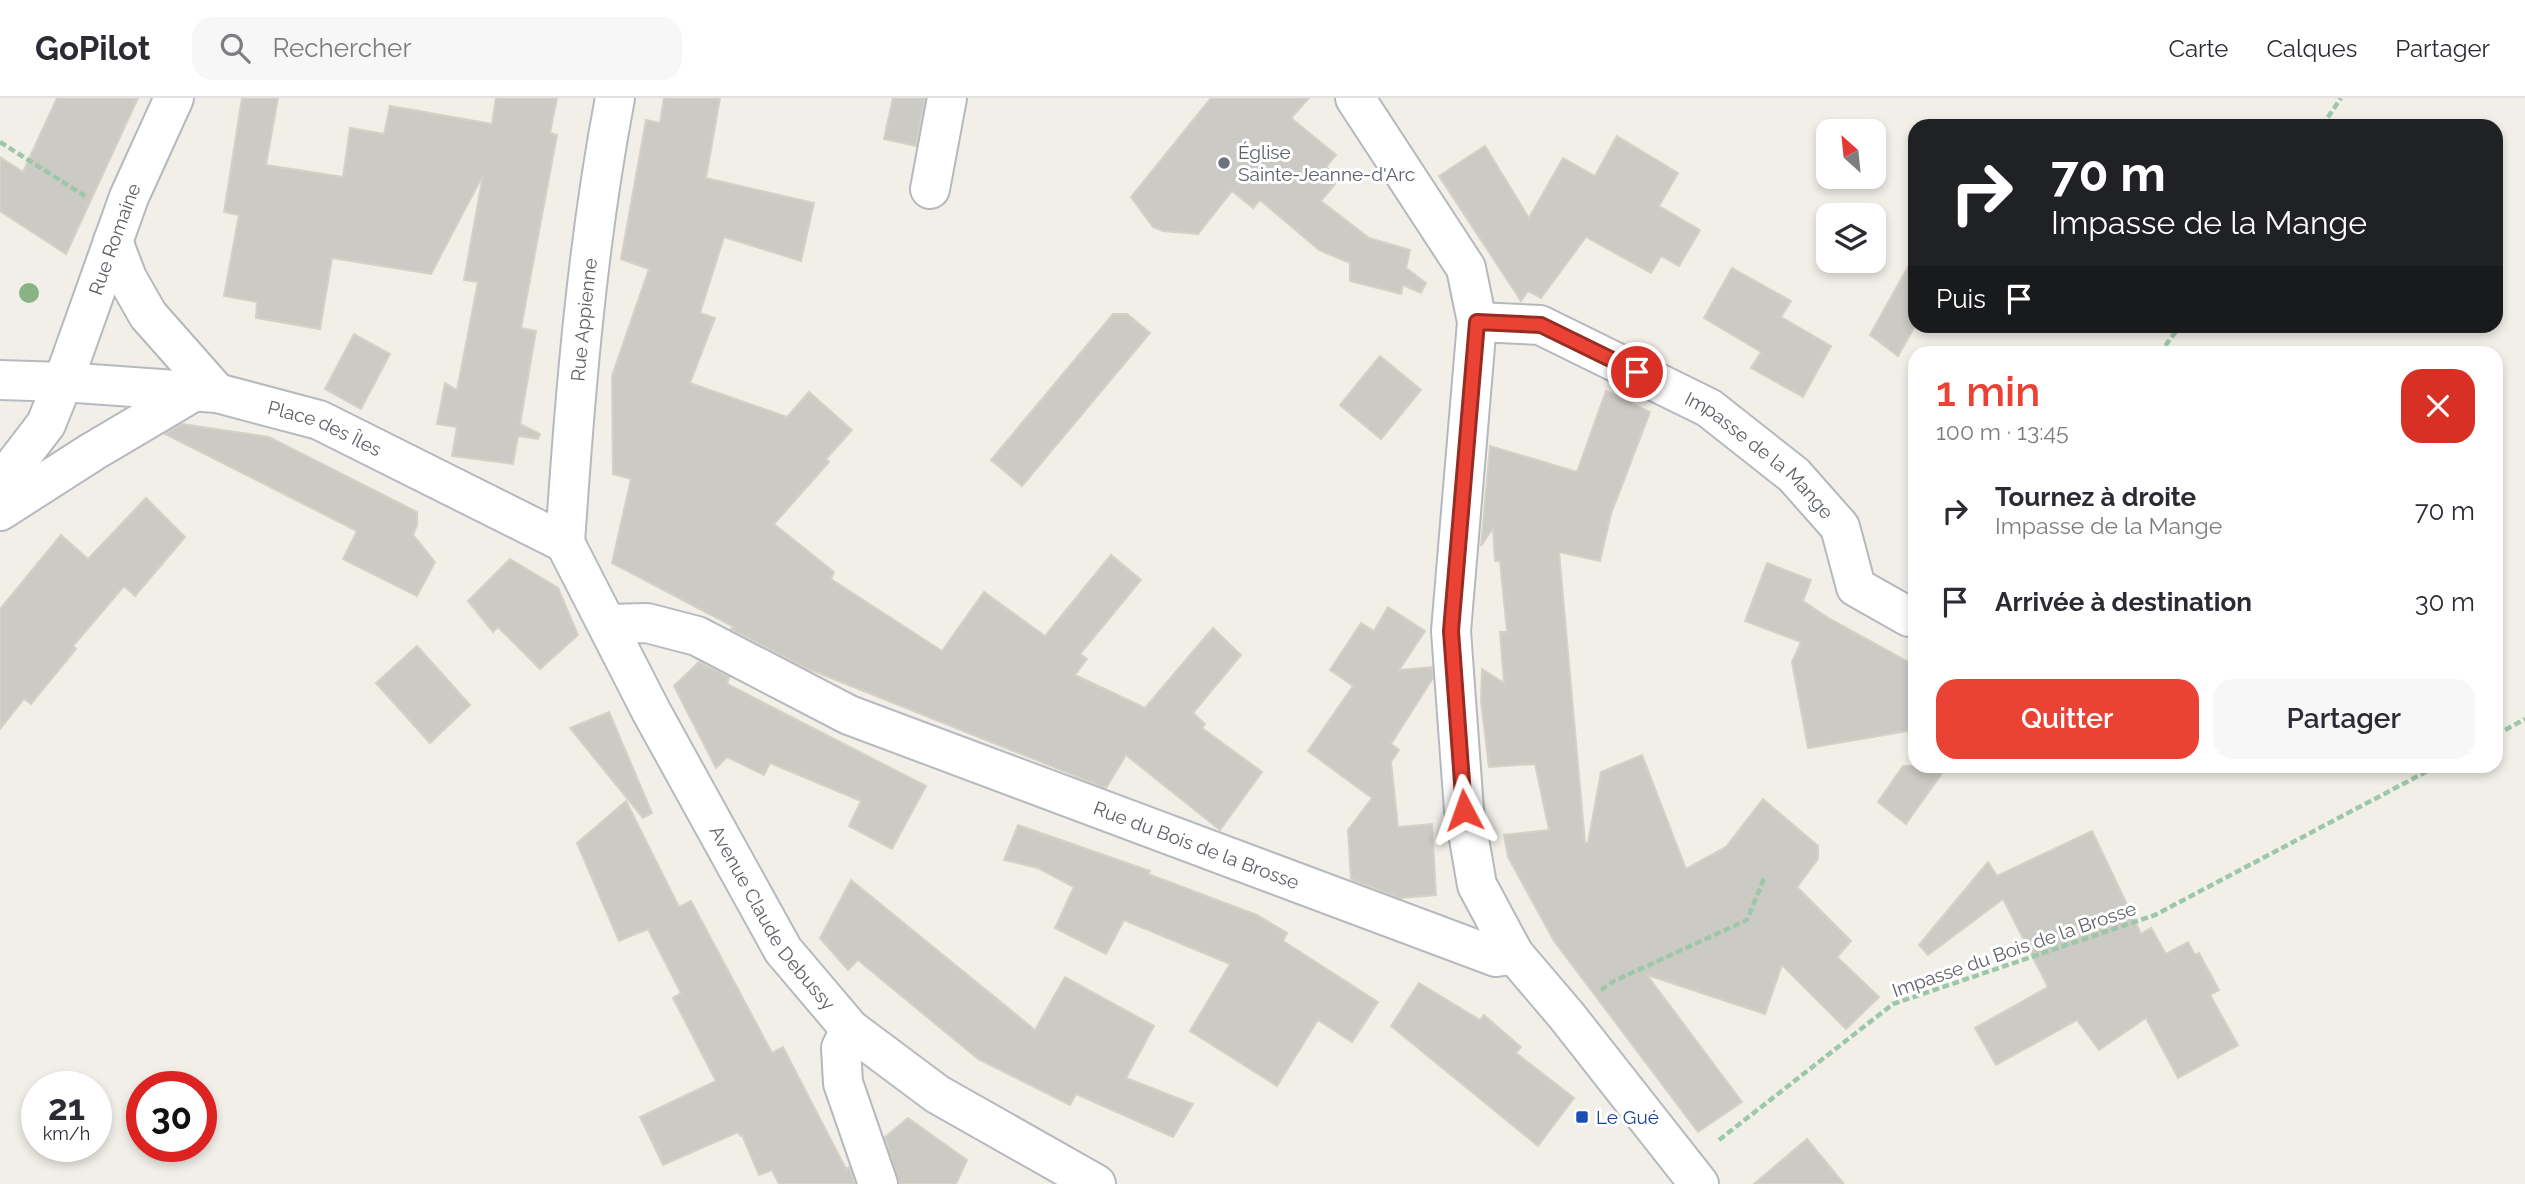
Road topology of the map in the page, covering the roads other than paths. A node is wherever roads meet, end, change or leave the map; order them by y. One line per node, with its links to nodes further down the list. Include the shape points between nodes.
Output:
1 (174, 98): 6 (street, Rue Romaine)
2 (615, 98): 13 (street, Rue Appienne, via 578,355)
3 (947, 98): 5 (street)
4 (1355, 98): 7 (street, via 1466,268)
5 (930, 189)
6 (117, 230): 9 (street, Rue Romaine); 10 (street, via 127,278 148,315)
7 (1477, 322): 14 (street, Impasse de la Mange, via 1541,325 1709,408 1794,475 1840,527 1856,587); 16 (street, via 1451,631 1464,810 1477,885)
8 (0, 380): 9 (street, Place des Îles)
9 (63, 382): 10 (street, Place des Îles); 11 (street, Rue Romaine, via 46,424)
10 (206, 392): 12 (street, via 108,442); 13 (street, Place des Îles, via 319,420)
11 (0, 484)
12 (0, 512)
13 (565, 543): 15 (street, Avenue Claude Debussy)
14 (1908, 616)
15 (607, 624): 16 (street, Rue du Bois de la Brosse, via 647,623 697,636 849,715 1496,957); 17 (street, Avenue Claude Debussy, via 783,950)
16 (1514, 954): 18 (street)
17 (850, 1029): 19 (street, via 841,1048 843,1083); 20 (street, Avenue Claude Debussy, via 937,1094)
18 (1692, 1175)
19 (878, 1184)
20 (1096, 1184)

